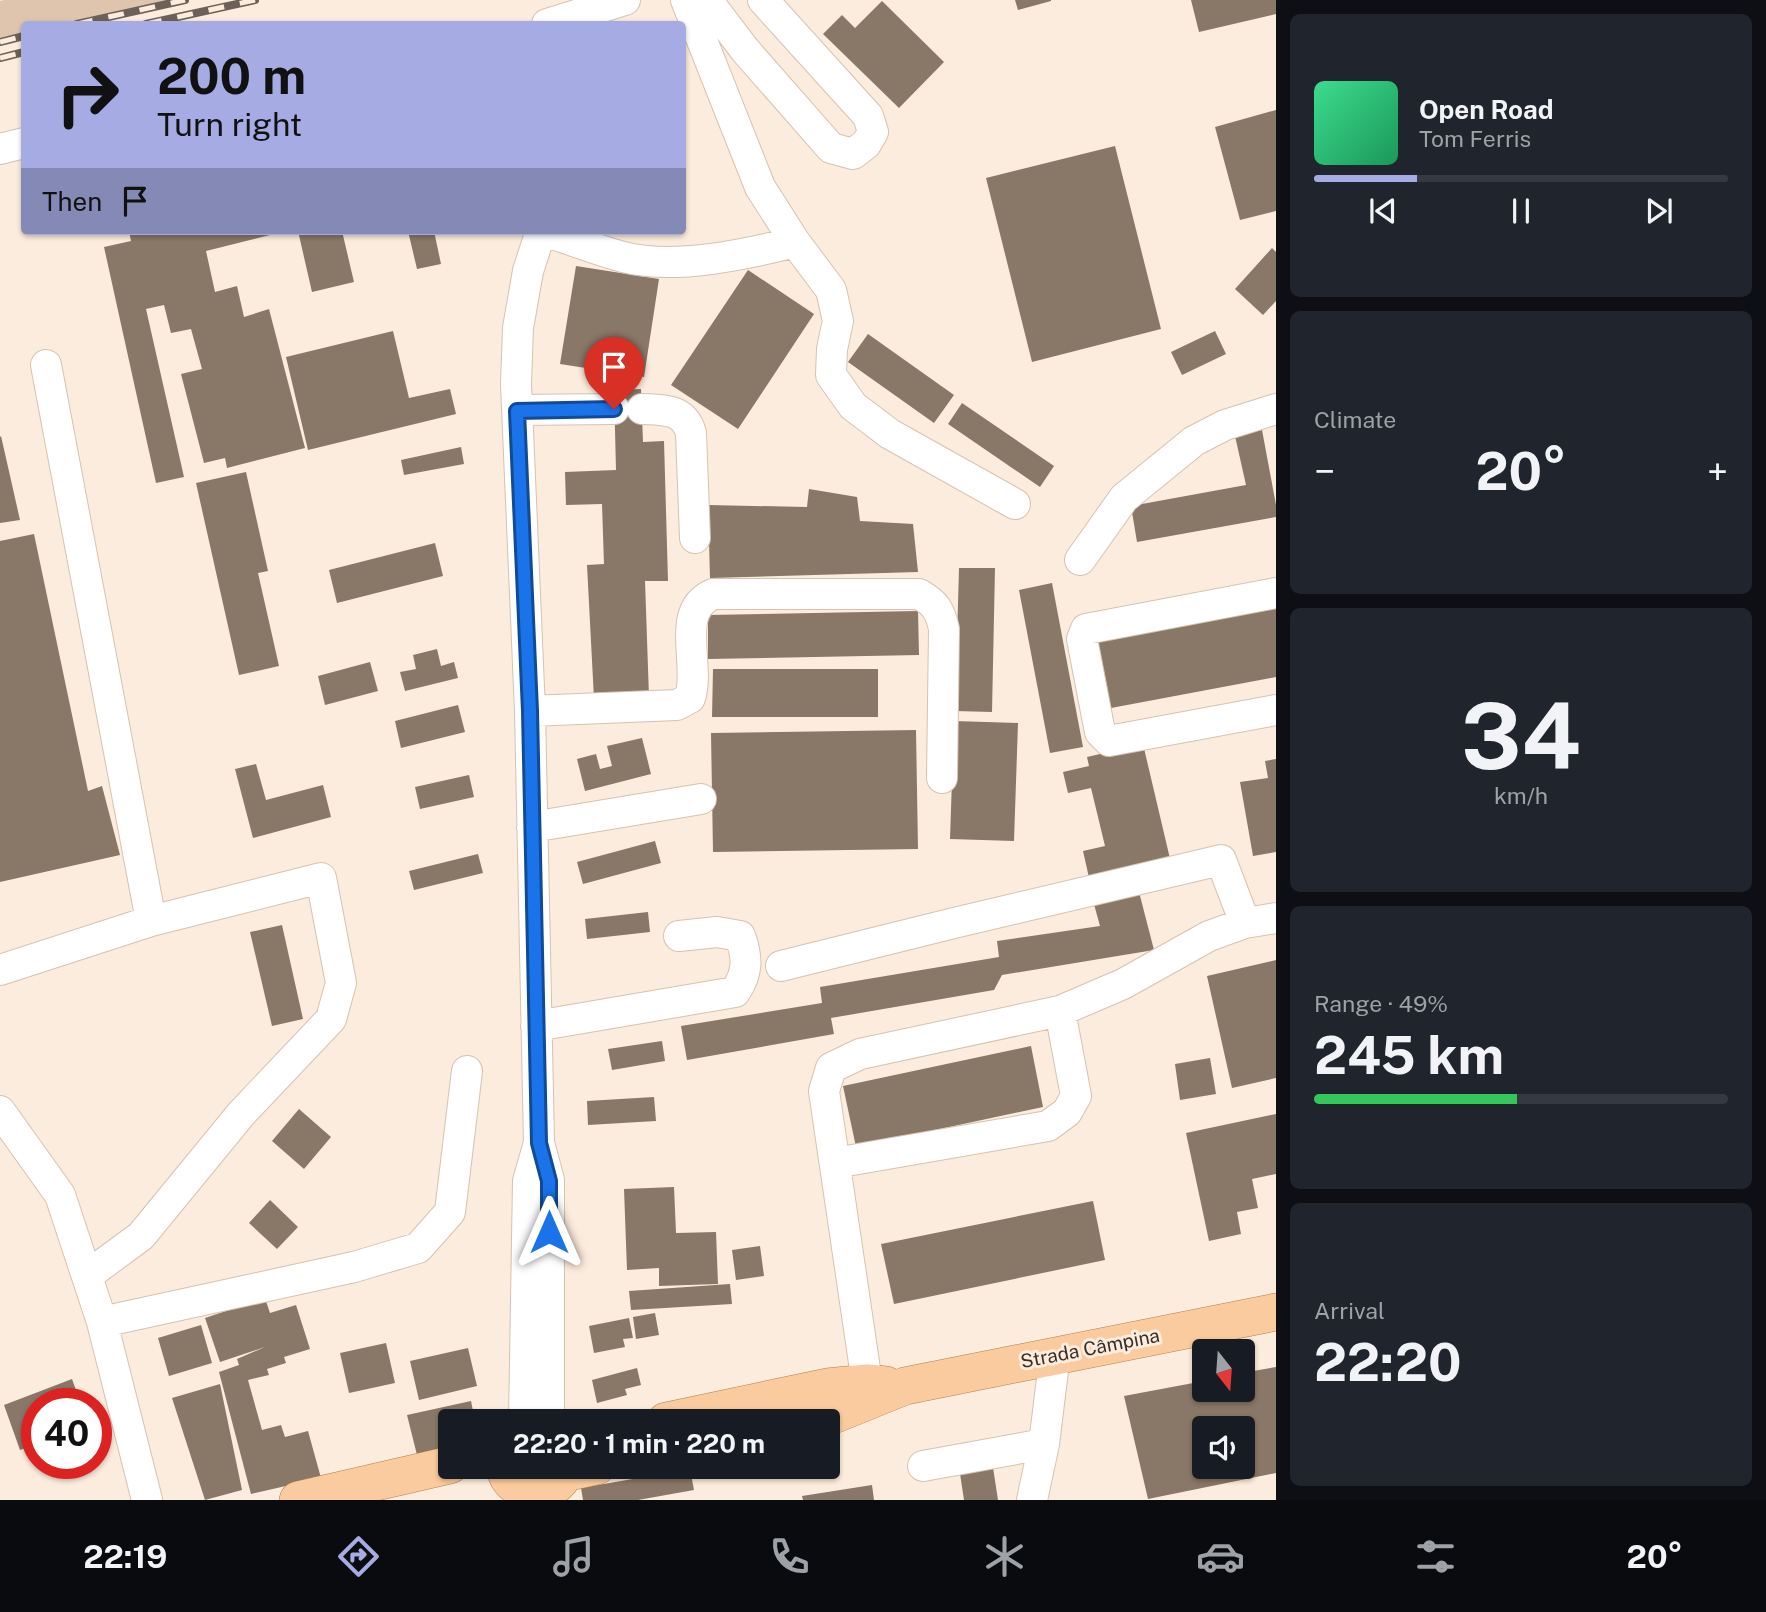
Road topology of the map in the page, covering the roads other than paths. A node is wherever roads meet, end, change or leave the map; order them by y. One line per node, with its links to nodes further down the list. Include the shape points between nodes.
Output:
1 (625, 0): 6 (street)
2 (639, 0): 7 (street)
3 (686, 0): 12 (street, via 761,187)
4 (707, 0): 5 (street, via 744,50 831,148 853,154 873,132 868,116)
5 (763, 0)
6 (557, 21)
7 (628, 21)
8 (21, 144): 9 (street)
9 (0, 149)
10 (542, 235): 15 (street, via 528,271 518,328)
11 (555, 235): 12 (street, via 625,258 678,262)
12 (795, 243): 16 (street, via 831,290 838,321 831,375 853,406 890,434)
13 (46, 365): 26 (street)
14 (1276, 408): 18 (street, via 1194,441 1124,498)
15 (517, 411): 17 (street, via 671,410 688,423 691,433); 21 (street)
16 (1015, 504)
17 (695, 538)
18 (1080, 560)
19 (1276, 593): 20 (street, via 1086,629 1082,639 1100,732 1109,741)
20 (1276, 710)
21 (530, 711): 22 (street, via 677,705 690,698 694,686 691,624 700,599 713,594 919,594 941,613 944,629); 24 (street)
22 (942, 778)
23 (701, 799): 24 (street)
24 (532, 827): 32 (street)
25 (1276, 918): 27 (street)
26 (151, 920): 30 (street); 37 (street, via 321,878 341,983 331,1019 241,1114 141,1236)
27 (1245, 923): 29 (street, via 1221,860); 31 (street, via 1209,936 1123,984)
28 (679, 936): 32 (street, via 717,932 740,936 747,955 744,979 735,992)
29 (782, 967)
30 (0, 970)
31 (1060, 1011): 36 (street, via 860,1054 831,1068 824,1091); 36 (street, via 1076,1096 1067,1112 1048,1126)
32 (536, 1026): 35 (street)
33 (467, 1071): 39 (street, via 450,1212 418,1248 354,1267)
34 (0, 1111): 37 (street, via 60,1195)
35 (539, 1143): 43 (street, via 528,1181); 44 (street, via 549,1181)
36 (835, 1163): 41 (street)
37 (88, 1275): 39 (street)
38 (1276, 1312): 40 (main road, Strada Câmpina)
39 (102, 1322): 50 (street)
40 (1055, 1354): 42 (main road, Strada Câmpina); 47 (street)
41 (867, 1383): 42 (main road, Strada Câmpina); 45 (main road, Strada Câmpina)
42 (905, 1386): 46 (main road, Strada Câmpina)
43 (524, 1409)
44 (549, 1409)
45 (723, 1409)
46 (840, 1412)
47 (1044, 1444): 48 (street); 52 (street)
48 (923, 1466)
49 (438, 1468): 51 (main road)
50 (147, 1500)
51 (298, 1500)
52 (1032, 1500)

